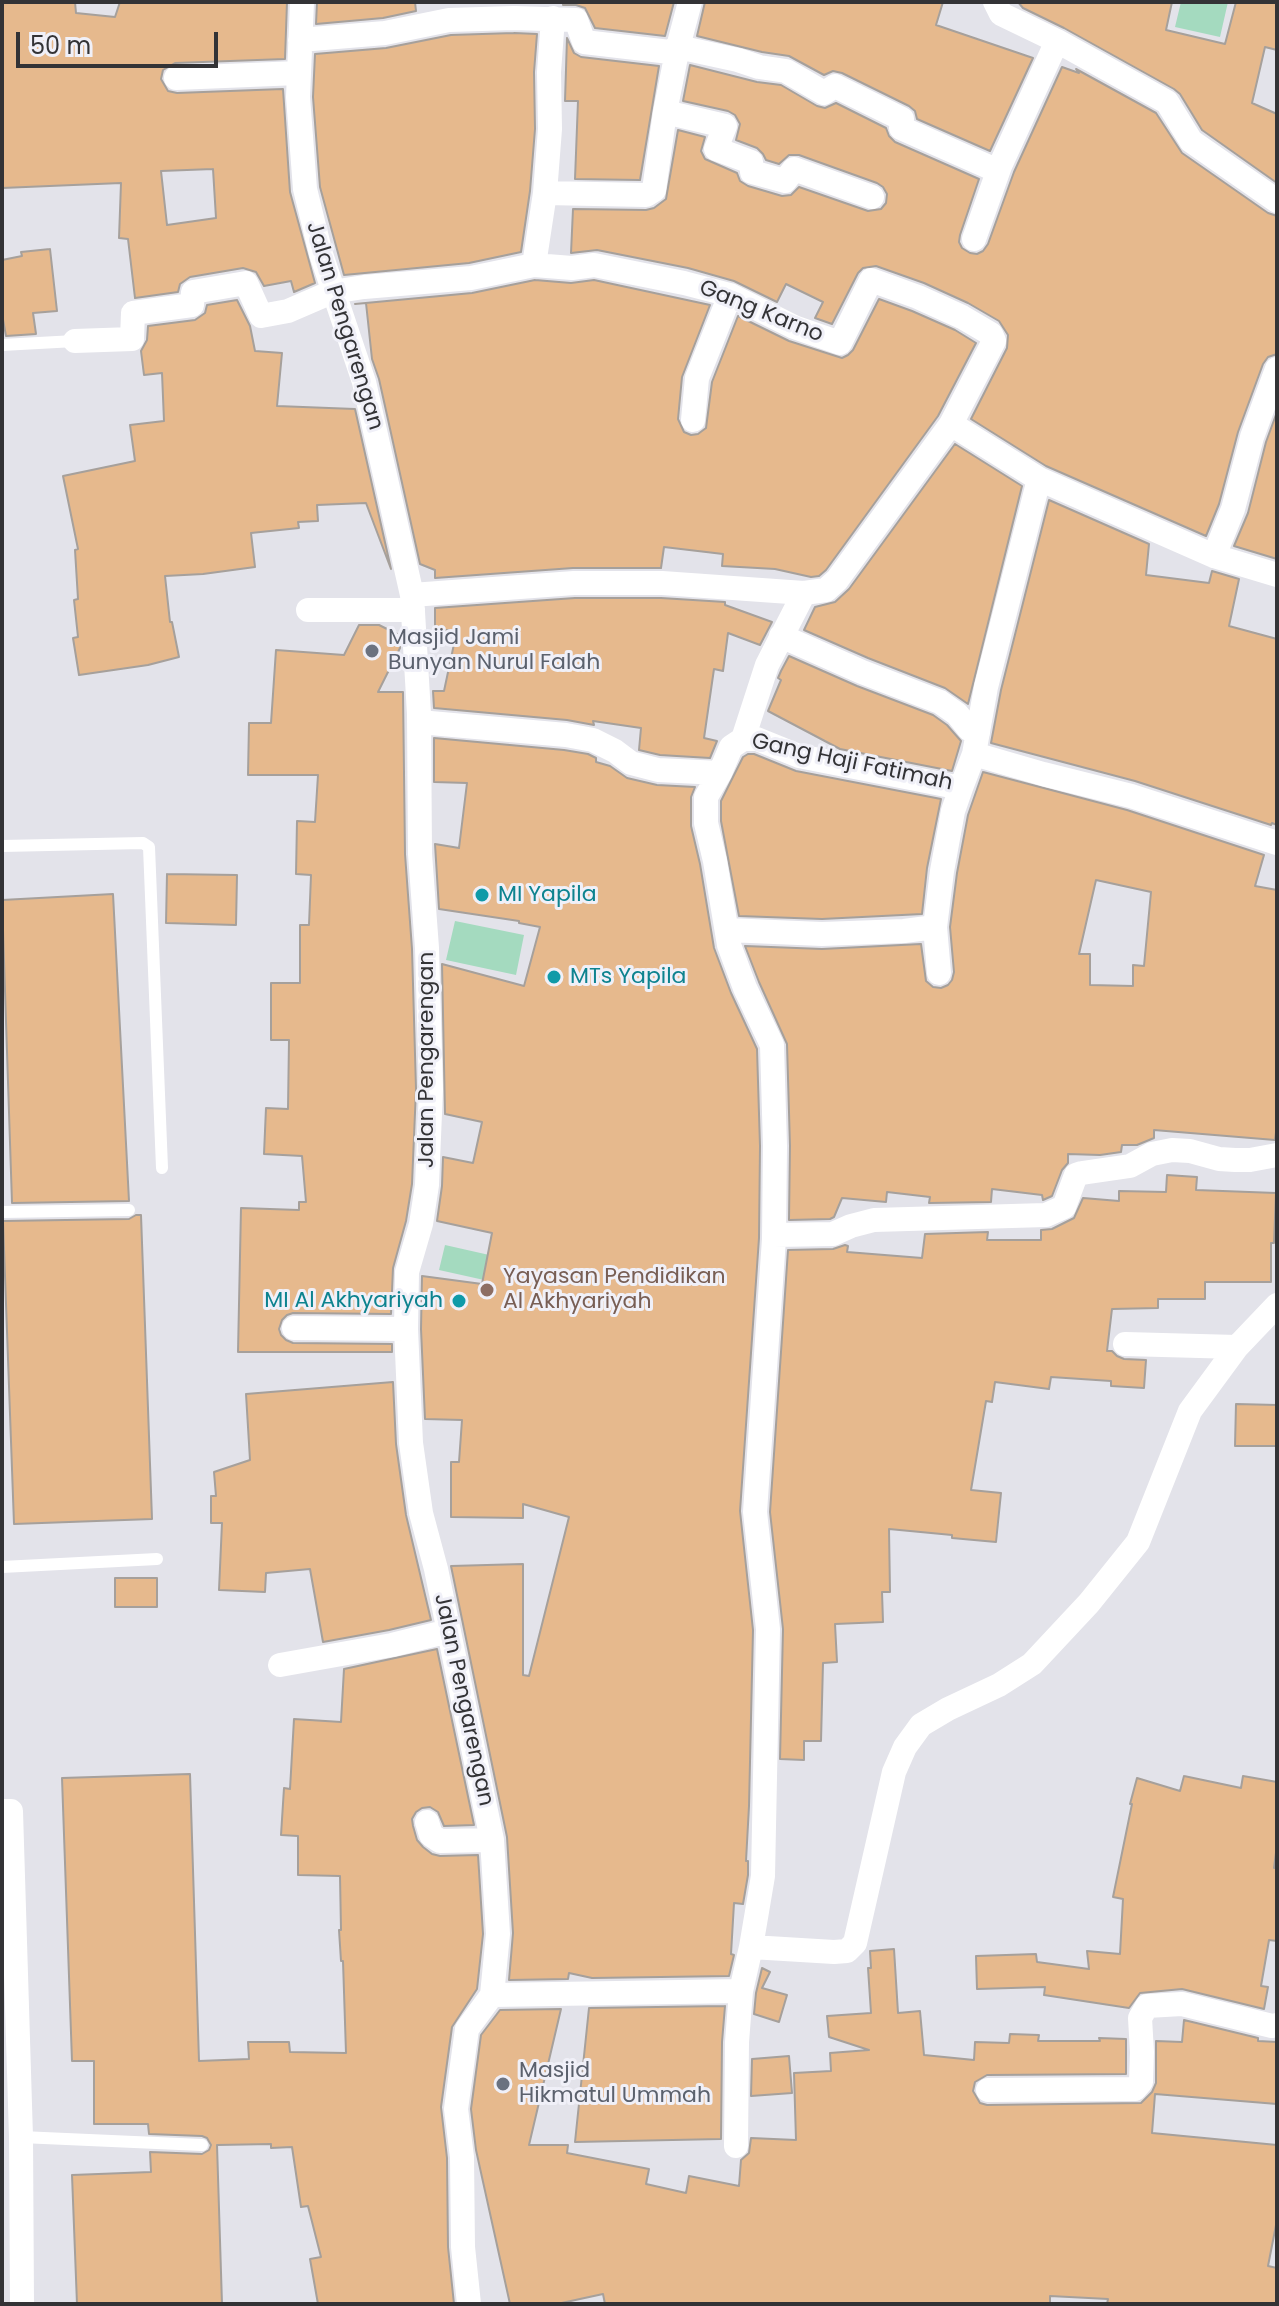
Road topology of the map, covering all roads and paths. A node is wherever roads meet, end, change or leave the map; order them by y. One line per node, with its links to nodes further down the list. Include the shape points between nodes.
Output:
1 (302, 2): 5 (street, Jalan Pengarengan)
2 (690, 2): 7 (street)
3 (995, 2): 6 (street, via 1001,14)
4 (553, 18): 5 (street, via 449,20 385,33); 7 (street, via 576,20 584,42 670,52); 12 (street)
5 (300, 40): 8 (street, Jalan Pengarengan)
6 (1057, 41): 11 (street); 14 (street, via 1167,102 1191,141)
7 (678, 47): 10 (street); 11 (street, via 786,71 824,93 835,86 902,119 901,128)
8 (298, 73): 9 (street); 17 (street, Jalan Pengarengan, via 305,189)
9 (176, 78)
10 (665, 112): 12 (street, via 651,193); 13 (street, via 725,126 716,149 751,162 752,172 785,181 794,169)
11 (998, 171): 15 (street)
12 (545, 193): 16 (street)
13 (872, 197)
14 (1277, 201)
15 (974, 239)
16 (534, 265): 17 (street, Gang Karno, via 471,278); 18 (street, Gang Karno, via 594,265)
17 (332, 292): 19 (street, Gang Karno, via 261,316 246,283 193,292 192,305 133,313 132,339); 28 (street, Jalan Pengarengan, via 364,382)
18 (730, 295): 22 (street, via 697,378); 23 (street, Gang Karno, via 840,343 871,280 962,317 994,341)
19 (75, 341): 20 (lane)
20 (2, 345)
21 (1277, 369): 25 (street)
22 (693, 420)
23 (951, 424): 24 (street); 27 (street, via 837,580 826,590)
24 (1039, 479): 25 (street); 33 (street)
25 (1214, 556): 26 (street)
26 (1277, 575)
27 (804, 593): 28 (street, via 574,583); 30 (street)
28 (413, 602): 29 (street); 31 (street, Jalan Pengarengan)
29 (308, 610)
30 (781, 636): 32 (street); 33 (street, via 940,702 957,714)
31 (419, 722): 34 (street, via 566,735 593,740 631,763 658,770); 48 (street, Jalan Pengarengan, via 430,1141 421,1224 407,1272)
32 (743, 739): 34 (street, Gang Haji Fatimah, via 731,747); 35 (street, Gang Haji Fatimah, via 757,739 799,756)
33 (976, 744): 35 (street, Gang Haji Fatimah); 36 (street, Gang Haji Fatimah, via 1043,774)
34 (720, 773): 39 (street, Gang Haji Fatimah, via 706,797 706,823)
35 (961, 788): 38 (street)
36 (1277, 843)
37 (2, 846): 42 (lane, via 149,847)
38 (935, 927): 39 (street, via 822,934); 40 (street)
39 (727, 930): 45 (street, Gang Haji Fatimah, via 745,988 772,1045)
40 (939, 973)
41 (1277, 1155): 45 (street, via 1235,1160 1190,1151 1152,1154 1130,1166 1076,1175 1064,1207 1046,1215 874,1220 833,1234)
42 (162, 1168)
43 (129, 1210): 44 (lane)
44 (2, 1212)
45 (774, 1235): 58 (street, Gang Haji Fatimah, via 755,1512 768,1629 763,1876)
46 (1277, 1305): 50 (street)
47 (294, 1328): 48 (street)
48 (406, 1329): 53 (street, Jalan Pengarengan, via 411,1443 421,1513)
49 (1125, 1344): 50 (street)
50 (1237, 1347): 58 (street, via 1190,1411 1138,1542 1089,1603 1032,1664 921,1725 905,1747 894,1772 855,1943 847,1951 834,1952)
51 (157, 1559): 52 (lane)
52 (2, 1567)
53 (449, 1631): 54 (street); 57 (street, Jalan Pengarengan)
54 (280, 1665)
55 (6, 1811): 63 (street)
56 (427, 1822): 57 (street, via 431,1835 440,1841)
57 (492, 1840): 60 (street, Jalan Pengarengan, via 498,1934)
58 (751, 1947): 59 (street, Gang Haji Fatimah)
59 (741, 1991): 60 (street); 65 (street, Gang Haji Fatimah)
60 (492, 1995): 67 (street, via 467,2029 456,2109)
61 (1277, 2025): 62 (street, via 1182,2004 1147,2006 1140,2018 1141,2082 1135,2089)
62 (988, 2090)
63 (11, 2138): 64 (lane); 66 (street)
64 (202, 2145)
65 (736, 2146)
66 (22, 2304)
67 (469, 2304)

